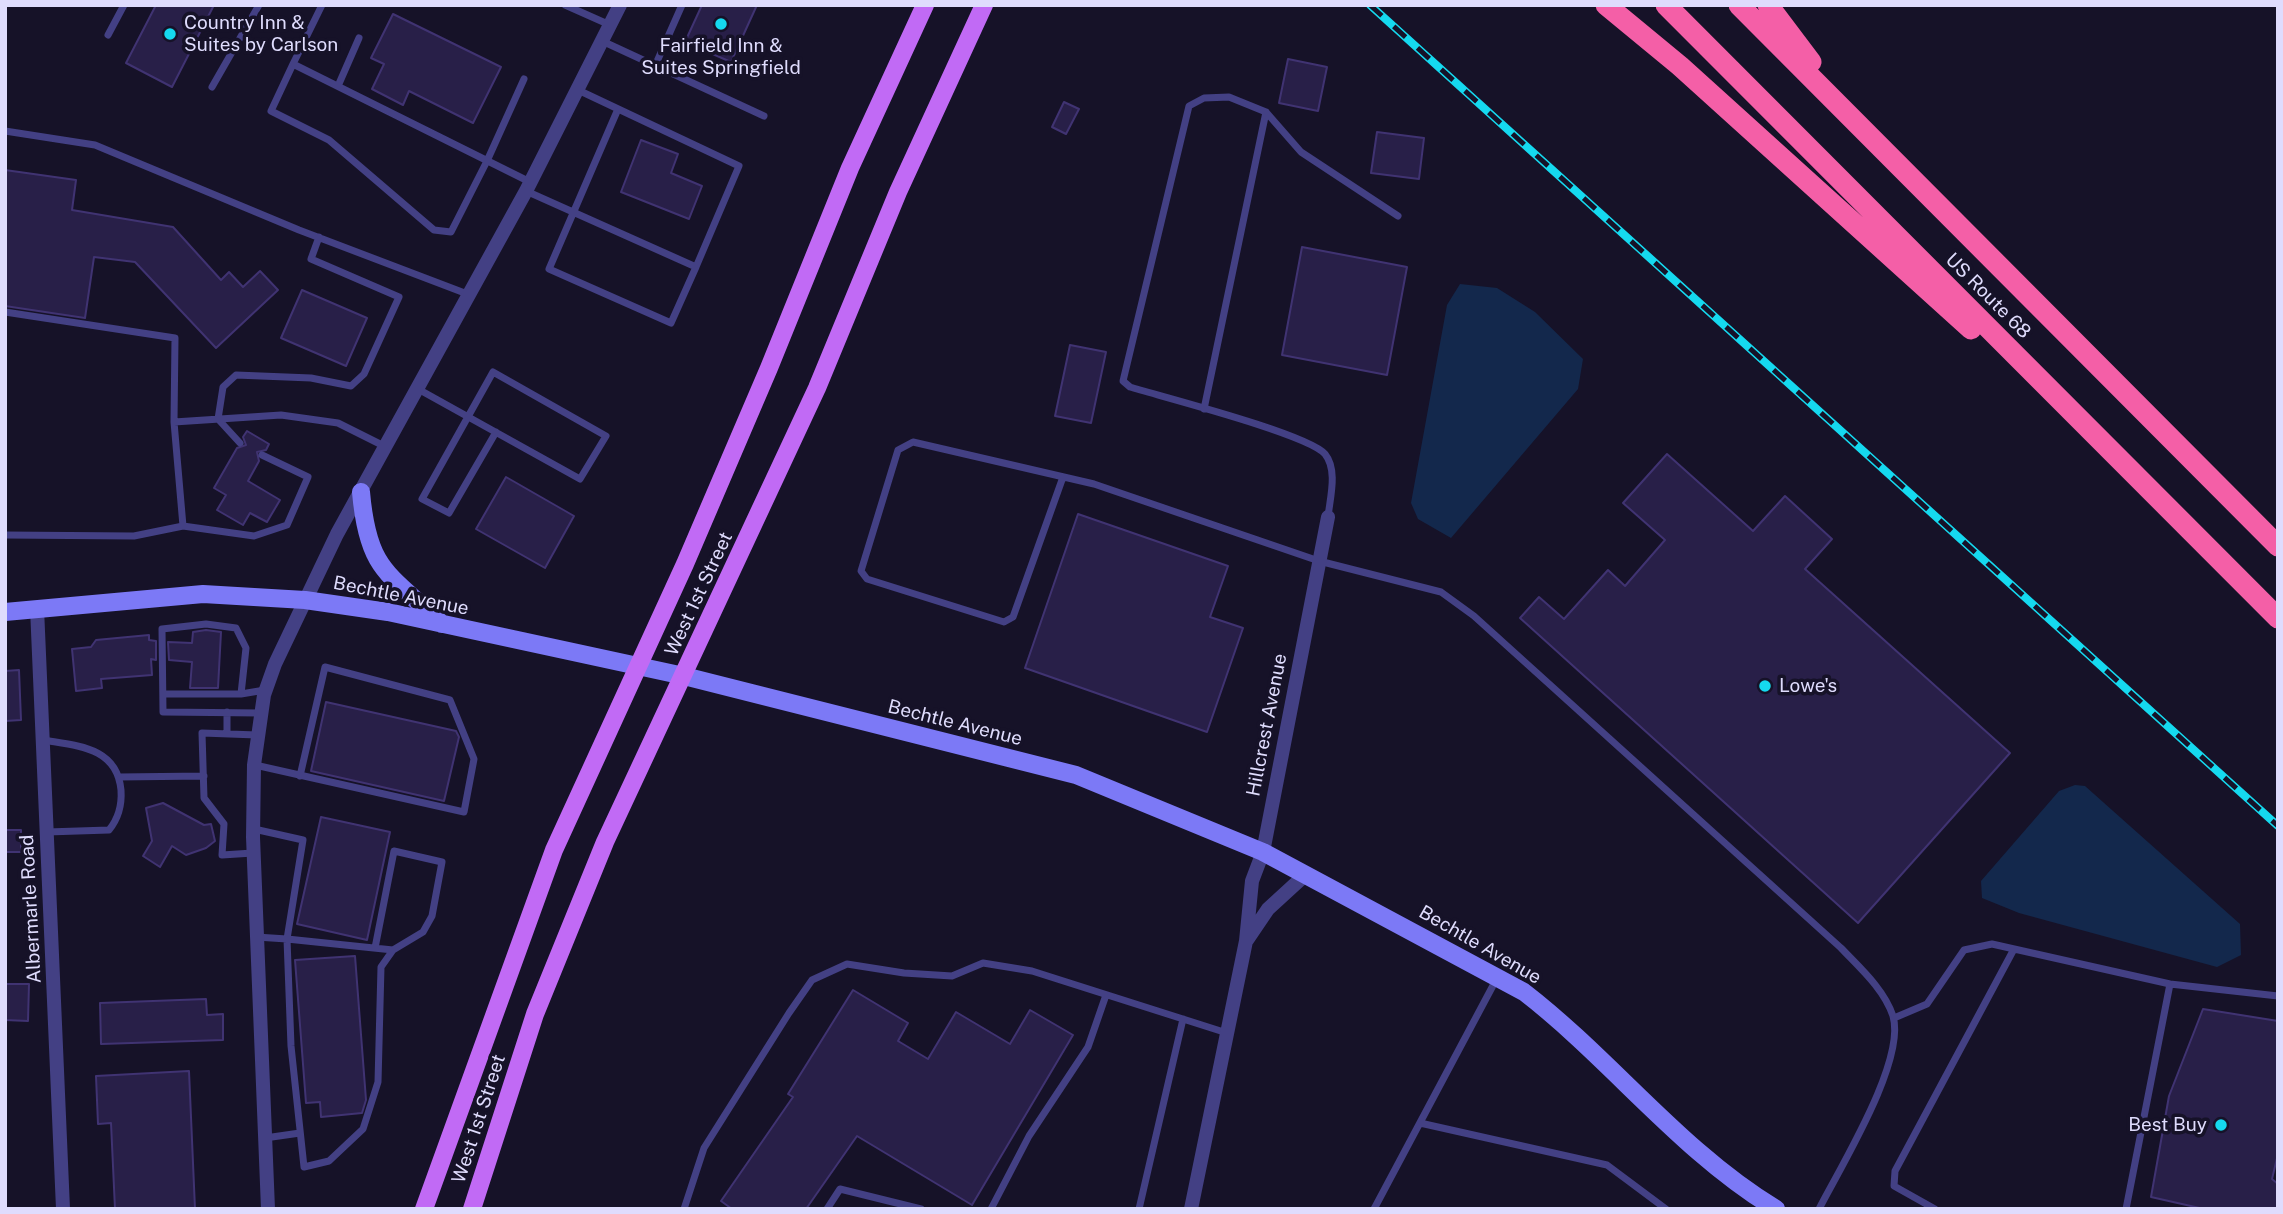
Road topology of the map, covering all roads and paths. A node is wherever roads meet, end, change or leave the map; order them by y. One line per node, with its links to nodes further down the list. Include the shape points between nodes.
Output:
1 (124, 5): 14 (lane)
2 (258, 5): 21 (lane)
3 (322, 5): 17 (lane)
4 (565, 5): 13 (lane)
5 (620, 5): 13 (street)
6 (682, 5): 18 (lane)
7 (925, 5): 58 (main road, West 1st Street, via 850,168 685,564)
8 (984, 5): 59 (main road, West 1st Street, via 898,192 817,388)
9 (1606, 5): 46 (highway, via 1680,66)
10 (1666, 5): 46 (highway, US Route 68)
11 (1739, 5): 26 (highway, US Route 68)
12 (1768, 5): 26 (highway)
13 (610, 25): 16 (street)
14 (108, 35)
15 (359, 38): 20 (lane)
16 (602, 41): 18 (lane); 22 (street)
17 (293, 64): 20 (lane); 28 (lane, via 271,111 329,140 434,230 450,232)
18 (656, 66): 25 (lane)
19 (524, 79): 28 (lane)
20 (338, 86): 28 (lane)
21 (212, 87)
22 (578, 90): 23 (lane); 29 (street)
23 (618, 109): 30 (lane); 33 (lane, via 739,166)
24 (1266, 112): 31 (lane, via 1301,152); 37 (lane); 37 (lane, via 1228,97 1203,98 1189,106 1123,381)
25 (765, 116)
26 (1864, 130): 51 (highway, US Route 68)
27 (5, 131): 32 (lane, via 95,145)
28 (487, 161): 29 (lane)
29 (528, 187): 30 (lane); 34 (street)
30 (573, 212): 33 (lane); 33 (lane, via 549,269 671,323)
31 (1398, 216)
32 (319, 237): 34 (lane); 39 (lane, via 311,259 399,297 364,374 351,386 311,378 236,375 223,387)
33 (696, 267)
34 (470, 295): 36 (street)
35 (5, 312): 40 (lane, via 175,338)
36 (418, 389): 38 (lane); 43 (street)
37 (1205, 409): 48 (lane, via 1325,453 1333,470)
38 (468, 416): 41 (lane); 41 (lane, via 422,499 449,513); 41 (lane, via 493,372 606,436 580,479)
39 (218, 419): 40 (lane); 42 (lane); 43 (lane, via 281,415 338,423)
40 (174, 422): 49 (lane)
41 (496, 432)
42 (240, 443)
43 (386, 447): 47 (street)
44 (262, 455): 49 (lane, via 309,477 287,525 254,536)
45 (1063, 477): 45 (lane, via 913,442 905,444 898,450 861,571 867,579 1004,622 1013,617); 52 (lane)
46 (2141, 481): 56 (highway, US Route 68)
47 (361, 492): 53 (street); 57 (street, via 363,522 375,559)
48 (1328, 517): 52 (street, Hillcrest Avenue)
49 (183, 526): 50 (lane, via 134,536)
50 (5, 535)
51 (2278, 546)
52 (1319, 561): 74 (street, Hillcrest Avenue); 87 (lane, via 1441,592 1474,615 1841,948 1871,979)
53 (305, 600): 54 (street, Bechtle Avenue, via 203,594); 57 (street, Bechtle Avenue); 60 (street)
54 (37, 608): 55 (street, Bechtle Avenue); 67 (street, Albermarle Road)
55 (5, 612)
56 (2278, 618)
57 (442, 624): 58 (street, Bechtle Avenue)
58 (635, 666): 59 (street, Bechtle Avenue); 95 (main road, West 1st Street, via 554,849)
59 (684, 676): 74 (street, Bechtle Avenue, via 1076,775); 96 (main road, West 1st Street, via 605,842 540,1002)
60 (266, 690): 62 (lane); 64 (street)
61 (163, 694): 62 (lane); 62 (lane, via 162,629 206,624 236,628 246,648); 63 (lane, via 163,712)
62 (241, 694)
63 (226, 712): 64 (lane); 65 (lane)
64 (260, 713): 66 (street)
65 (227, 734): 66 (lane); 69 (lane, via 202,733)
66 (257, 736): 68 (street)
67 (43, 740): 71 (lane, via 105,755); 73 (street, Albermarle Road)
68 (254, 765): 70 (lane); 72 (street)
69 (204, 776): 71 (lane); 75 (lane, via 204,798 224,824 222,855)
70 (300, 776): 70 (lane, via 464,811 474,759 450,700 325,667)
71 (119, 777): 73 (lane, via 118,820 109,830)
72 (253, 829): 75 (street); 78 (lane, via 303,840)
73 (47, 832): 93 (street, Albermarle Road)
74 (1263, 852): 76 (street, Bechtle Avenue); 79 (street, Hillcrest Avenue, via 1252,881)
75 (253, 853): 77 (street)
76 (1304, 876): 79 (street, Hillcrest Avenue, via 1268,909); 83 (street, Bechtle Avenue)
77 (255, 937): 78 (lane); 92 (street)
78 (287, 939): 80 (lane); 91 (lane)
79 (1246, 941): 89 (street, Hillcrest Avenue)
80 (375, 947): 82 (lane); 82 (lane, via 394,851 442,862 432,916 423,932)
81 (2014, 949): 84 (lane); 87 (lane, via 1992,944 1964,950 1927,1004); 107 (lane, via 1895,1171 1894,1186)
82 (393, 950): 91 (lane, via 381,967 378,1082 363,1129 329,1161 304,1167)
83 (1497, 977): 90 (lane); 105 (street, Bechtle Avenue, via 1562,1021 1686,1143)
84 (2170, 984): 86 (lane); 108 (lane)
85 (1106, 995): 88 (lane); 97 (lane, via 1032,971 983,963 951,976 847,964 812,979 704,1148); 100 (lane, via 1088,1047 1029,1136)
86 (2278, 996)
87 (1894, 1018): 106 (lane, via 1889,1067)
88 (1183, 1019): 89 (lane); 101 (lane)
89 (1228, 1033): 102 (street, Hillcrest Avenue)
90 (1420, 1123): 103 (lane); 104 (lane, via 1607,1165)
91 (300, 1133): 92 (lane)
92 (265, 1139): 94 (street)
93 (63, 1209)
94 (268, 1209)
95 (424, 1209)
96 (472, 1209)
97 (684, 1209)
98 (827, 1209): 99 (lane, via 840,1189)
99 (921, 1209)
100 (991, 1209)
101 (1139, 1209)
102 (1191, 1209)
103 (1374, 1209)
104 (1666, 1209)
105 (1776, 1209)
106 (1819, 1209)
107 (1936, 1209)
108 (2126, 1209)

